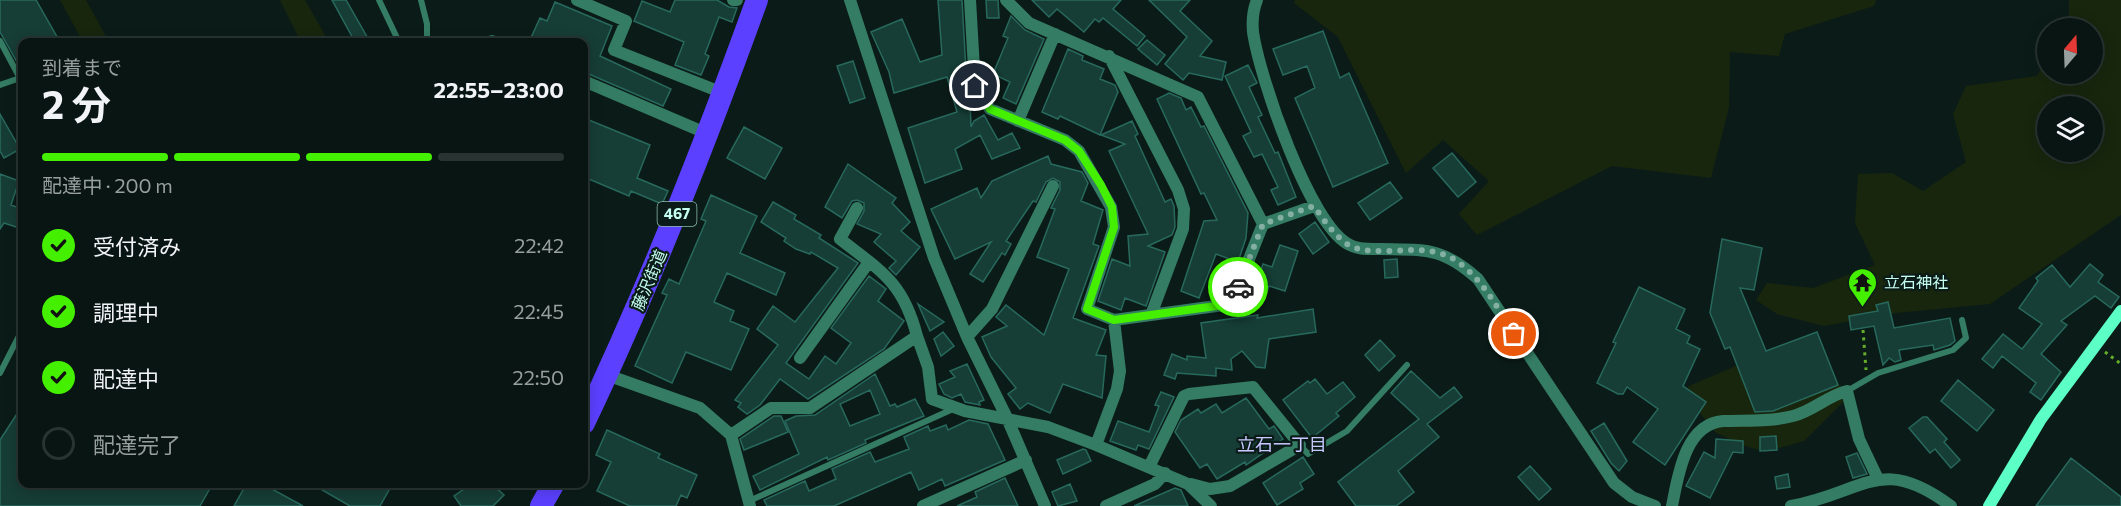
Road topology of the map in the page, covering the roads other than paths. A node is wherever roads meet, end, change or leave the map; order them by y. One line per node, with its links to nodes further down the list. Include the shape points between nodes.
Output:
1 (379, 0): 10 (lane)
2 (421, 0): 11 (lane)
3 (577, 0): 18 (street, via 626,21 614,50)
4 (757, 0): 18 (highway, 藤沢街道 / 467)
5 (850, 0): 31 (street, via 934,258)
6 (970, 0): 19 (street, via 975,86 990,109)
7 (1006, 0): 9 (street, via 1029,23)
8 (1257, 0): 22 (street, via 1253,32 1267,88)
9 (1054, 34): 13 (street); 19 (street)
10 (397, 38)
11 (427, 38)
12 (0, 41): 14 (lane)
13 (1109, 57): 24 (street, via 1198,97); 27 (street, via 1178,190 1184,209 1184,229)
14 (18, 74)
15 (18, 81): 17 (lane)
16 (588, 83): 20 (street)
17 (0, 85)
18 (723, 93): 20 (highway, 藤沢街道 / 467)
19 (1018, 121): 28 (street, via 1065,140 1079,151 1112,207 1114,227 1087,309)
20 (708, 134): 36 (highway, 藤沢街道 / 467)
21 (1053, 186): 31 (street, via 992,309)
22 (1314, 206): 24 (street); 56 (street, via 1334,234 1349,245 1364,249 1431,250 1457,261 1478,279 1599,464 1614,483)
23 (857, 208): 25 (street, via 840,239)
24 (1263, 224): 27 (street, via 1231,304)
25 (868, 262): 30 (street, via 897,286 910,308); 33 (street)
26 (2121, 311): 60 (street, via 2041,419)
27 (1151, 315): 28 (street)
28 (1114, 320): 42 (street, via 1120,370)
29 (1962, 320): 37 (lane, via 1966,338 1953,350 1894,367)
30 (917, 336): 38 (street, via 928,367 932,399); 41 (street, via 810,408 771,408)
31 (967, 337): 40 (street)
32 (18, 338): 35 (lane)
33 (800, 358)
34 (1407, 365): 43 (lane, via 1347,431 1308,454)
35 (0, 373)
36 (607, 375): 39 (highway, 藤沢街道 / 467); 41 (street, via 700,408)
37 (1847, 391): 47 (street, via 1859,439); 57 (street, via 1791,417 1721,422 1704,428 1690,445)
38 (955, 408): 40 (street); 50 (lane)
39 (588, 415)
40 (1007, 418): 42 (street, via 1048,427); 44 (street)
41 (731, 435): 50 (street)
42 (1096, 445): 45 (street)
43 (1300, 445): 45 (street, via 1253,387 1189,394 1184,396); 48 (street, via 1230,486 1210,489)
44 (1026, 460): 52 (street); 53 (street)
45 (1149, 467): 46 (street)
46 (1165, 473): 48 (street); 54 (street, via 1155,484)
47 (1878, 479): 58 (street); 59 (street, via 1898,478 1923,486)
48 (1188, 483): 55 (street)
49 (551, 488): 51 (highway)
50 (749, 503)
51 (541, 506)
52 (923, 506)
53 (1046, 506)
54 (1106, 506)
55 (1211, 506)
56 (1655, 506)
57 (1672, 506)
58 (1791, 506)
59 (1951, 506)
60 (1989, 506)

